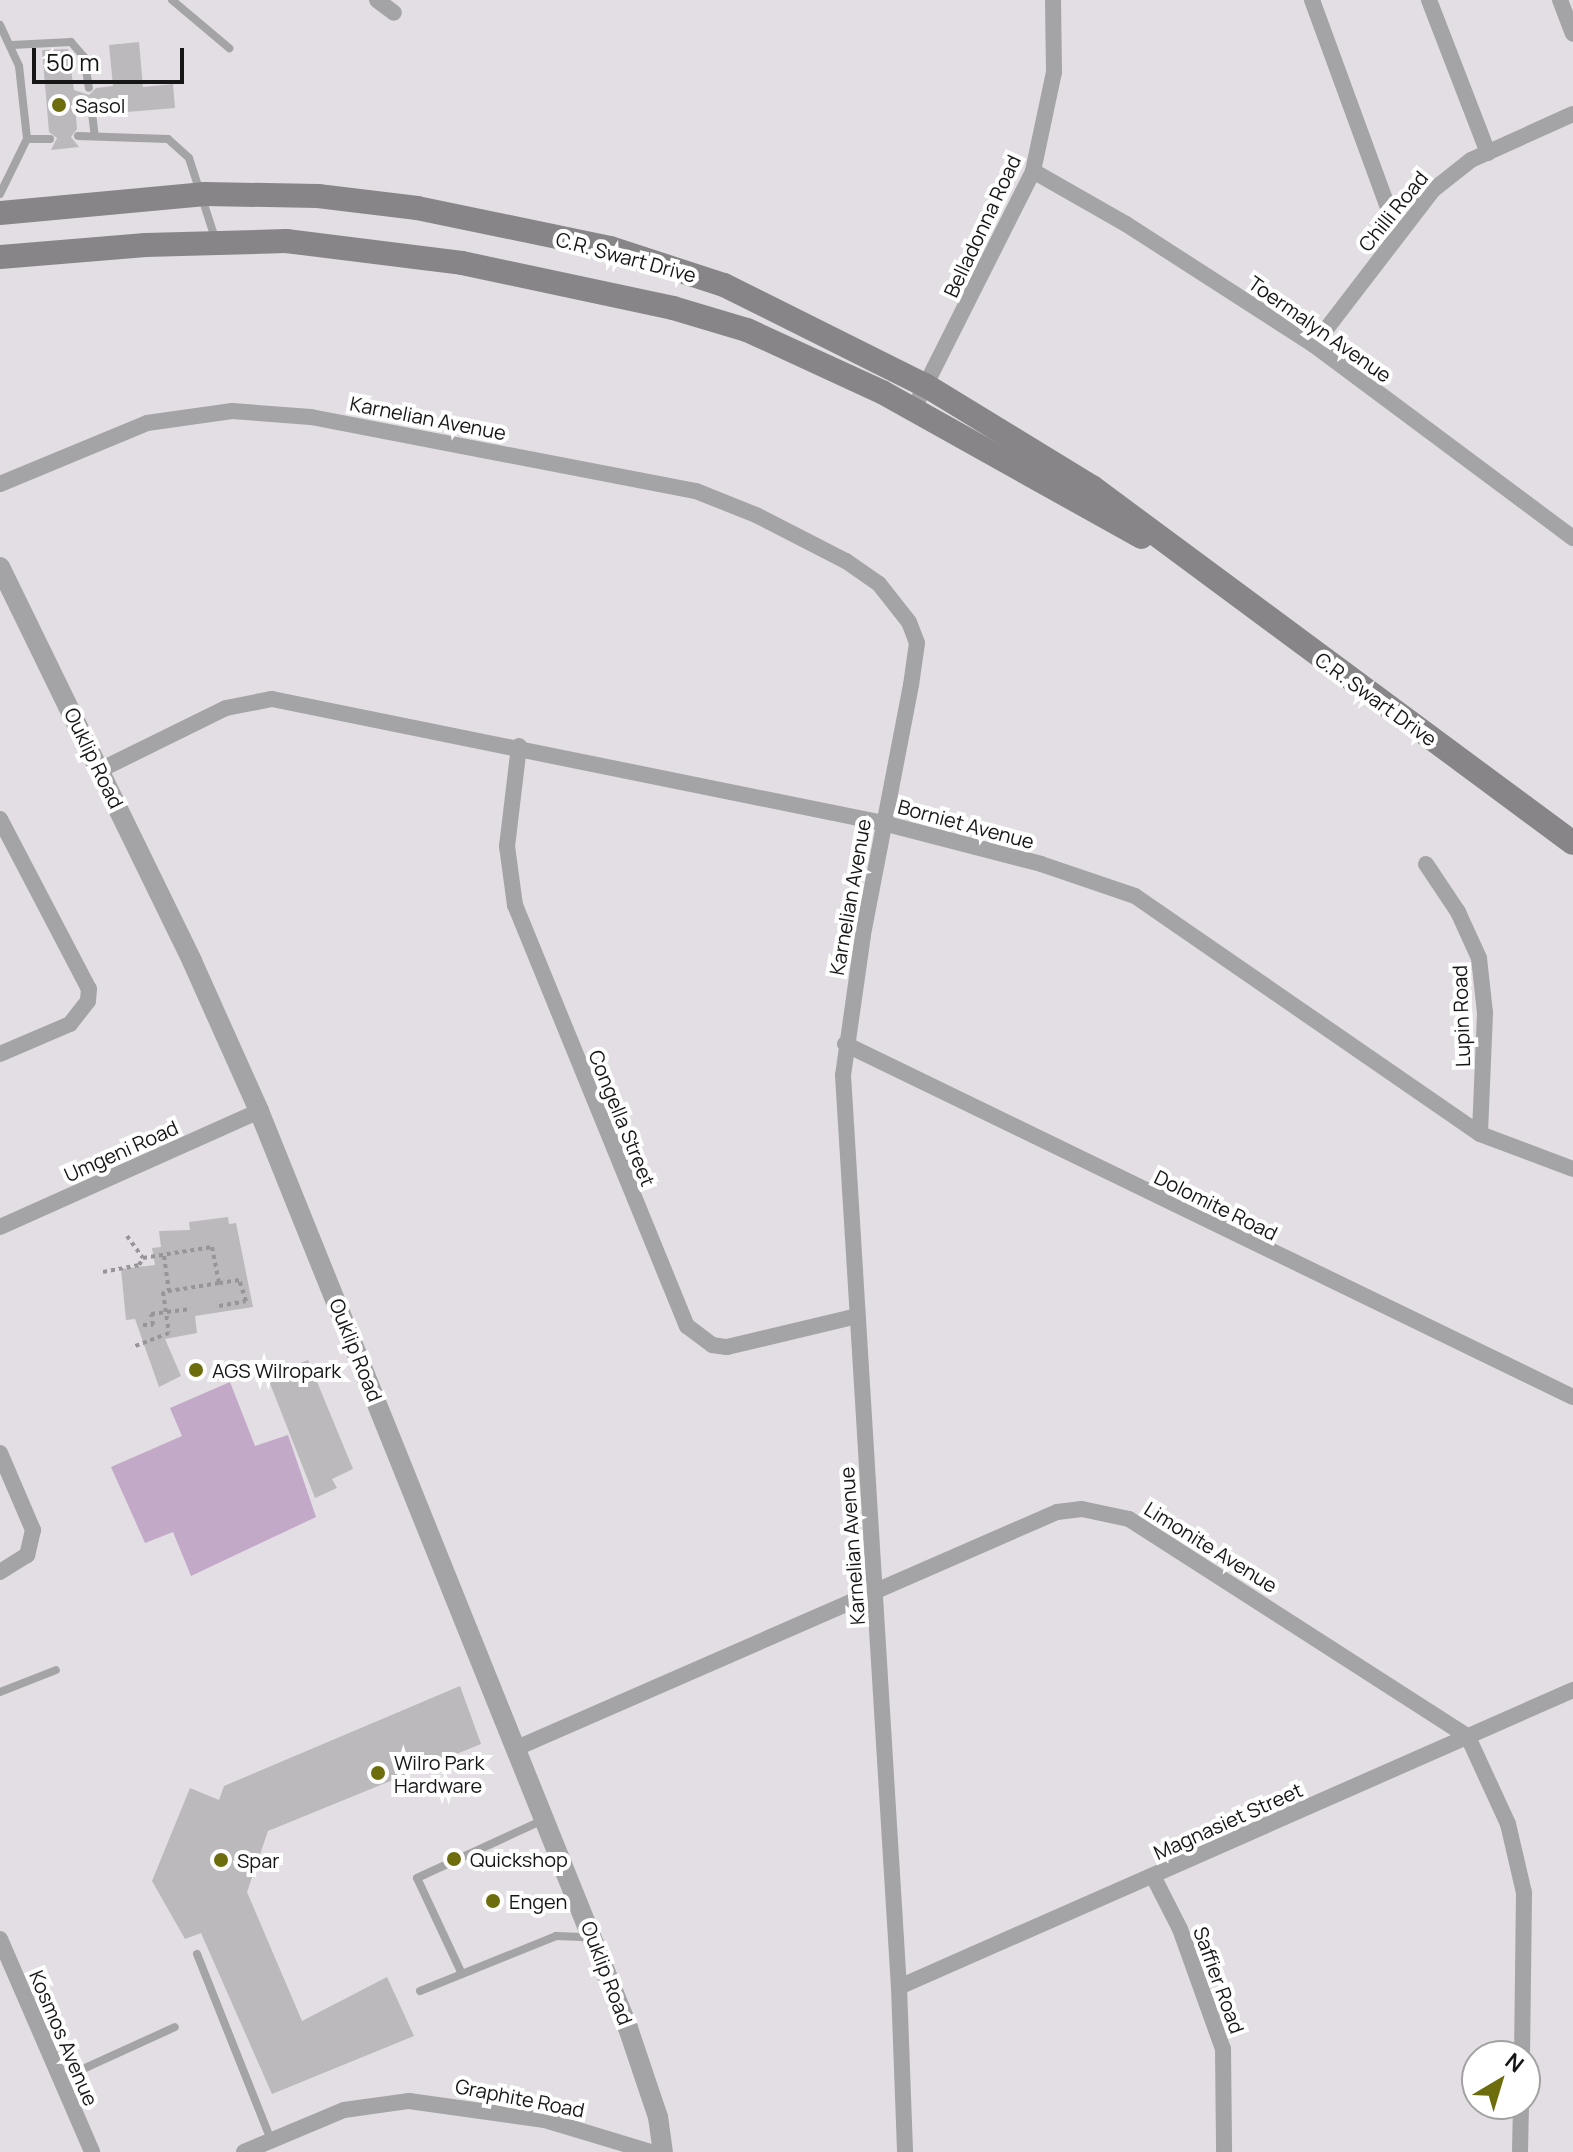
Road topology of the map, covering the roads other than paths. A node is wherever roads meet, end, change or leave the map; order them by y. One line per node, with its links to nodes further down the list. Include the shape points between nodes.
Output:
1 (172, 0): 11 (lane)
2 (377, 0): 7 (street)
3 (1053, 0): 20 (street, Belladonna Road, via 1054,72)
4 (1312, 0): 24 (street)
5 (1429, 0): 19 (street)
6 (1560, 0): 9 (street)
7 (394, 13)
8 (0, 25): 10 (lane)
9 (1573, 34)
10 (12, 45): 12 (lane, via 71,42 84,57); 17 (lane)
11 (229, 48)
12 (89, 88)
13 (91, 105): 16 (lane)
14 (1573, 114): 19 (street, Chilli Road)
15 (78, 136): 16 (lane)
16 (95, 136): 22 (lane, via 168,139 189,158)
17 (27, 139): 18 (lane); 21 (lane)
18 (50, 139)
19 (1488, 153): 24 (street, Chilli Road, via 1433,190)
20 (1033, 171): 27 (street, Toermalyn Avenue); 28 (street, Belladonna Road)
21 (0, 194)
22 (205, 194): 23 (main road, C.R. Swart Drive); 25 (lane); 28 (main road, C.R. Swart Drive, via 318,196 417,208 610,248 724,285)
23 (0, 213)
24 (1398, 235): 27 (street, Chilli Road)
25 (216, 241): 26 (main road, C.R. Swart Drive); 29 (main road, C.R. Swart Drive, via 355,246 673,308 747,330)
26 (0, 257)
27 (1314, 345): 31 (street, Toermalyn Avenue)
28 (925, 385): 29 (street, Belladonna Road); 32 (main road, C.R. Swart Drive, via 1092,487)
29 (913, 410): 32 (main road, C.R. Swart Drive)
30 (0, 484): 37 (street, Karnelian Avenue, via 147,423 232,411 311,417 471,446 680,487 743,509 868,575 909,622 917,643)
31 (1573, 538)
32 (1179, 556): 38 (main road, C.R. Swart Drive)
33 (0, 567): 35 (street, Ouklip Road)
34 (519, 746): 35 (street, Borniet Avenue, via 257,699 226,708); 37 (street, Borniet Avenue); 46 (street, Congella Street, via 507,846 515,905 687,1326 712,1345 727,1347)
35 (100, 770): 42 (street, Ouklip Road)
36 (0, 819): 41 (street, via 89,989 88,1001 70,1024)
37 (883, 823): 40 (street, Karnelian Avenue); 43 (street, Borniet Avenue, via 1041,864 1135,896)
38 (1573, 843)
39 (1426, 864): 43 (street, Lupin Road, via 1458,912 1479,958 1485,1013)
40 (845, 1044): 46 (street, Karnelian Avenue, via 847,1182); 47 (street, Dolomite Road)
41 (0, 1054)
42 (259, 1111): 45 (street, Umgeni Road); 55 (street, Ouklip Road)
43 (1480, 1134): 44 (street, Borniet Avenue)
44 (1573, 1169)
45 (0, 1227)
46 (857, 1316): 50 (street, Karnelian Avenue)
47 (1573, 1397)
48 (0, 1453): 49 (street, via 33,1530 27,1555)
49 (0, 1572)
50 (875, 1591): 54 (street, Limonite Avenue, via 1057,1512 1106,1513 1146,1527); 55 (street, Limonite Avenue); 62 (street, Karnelian Avenue)
51 (56, 1670): 53 (lane)
52 (1573, 1690): 54 (street, Magnasiet Street)
53 (0, 1692)
54 (1468, 1737): 57 (street, Magnasiet Street); 65 (street, via 1508,1824 1524,1893)
55 (519, 1747): 56 (street, Ouklip Road)
56 (546, 1819): 58 (street, Ouklip Road); 61 (lane, via 417,1878)
57 (1153, 1876): 62 (street, Magnasiet Street); 74 (street, Saffier Road, via 1180,1929 1223,2049)
58 (593, 1937): 61 (lane, via 556,1936); 72 (street, Ouklip Road, via 653,2102)
59 (0, 1939): 66 (street, Kosmos Avenue)
60 (197, 1954): 68 (lane)
61 (462, 1974): 63 (lane)
62 (899, 1987): 73 (street, Karnelian Avenue)
63 (420, 1991)
64 (175, 2027): 66 (lane)
65 (1522, 2040)
66 (60, 2080): 69 (street, Kosmos Avenue)
67 (1521, 2120): 75 (street)
68 (271, 2140): 70 (street, Graphite Road); 71 (street, Graphite Road, via 363,2104 409,2101 545,2120)
69 (92, 2152)
70 (244, 2152)
71 (651, 2152)
72 (663, 2152)
73 (905, 2152)
74 (1224, 2152)
75 (1520, 2152)

